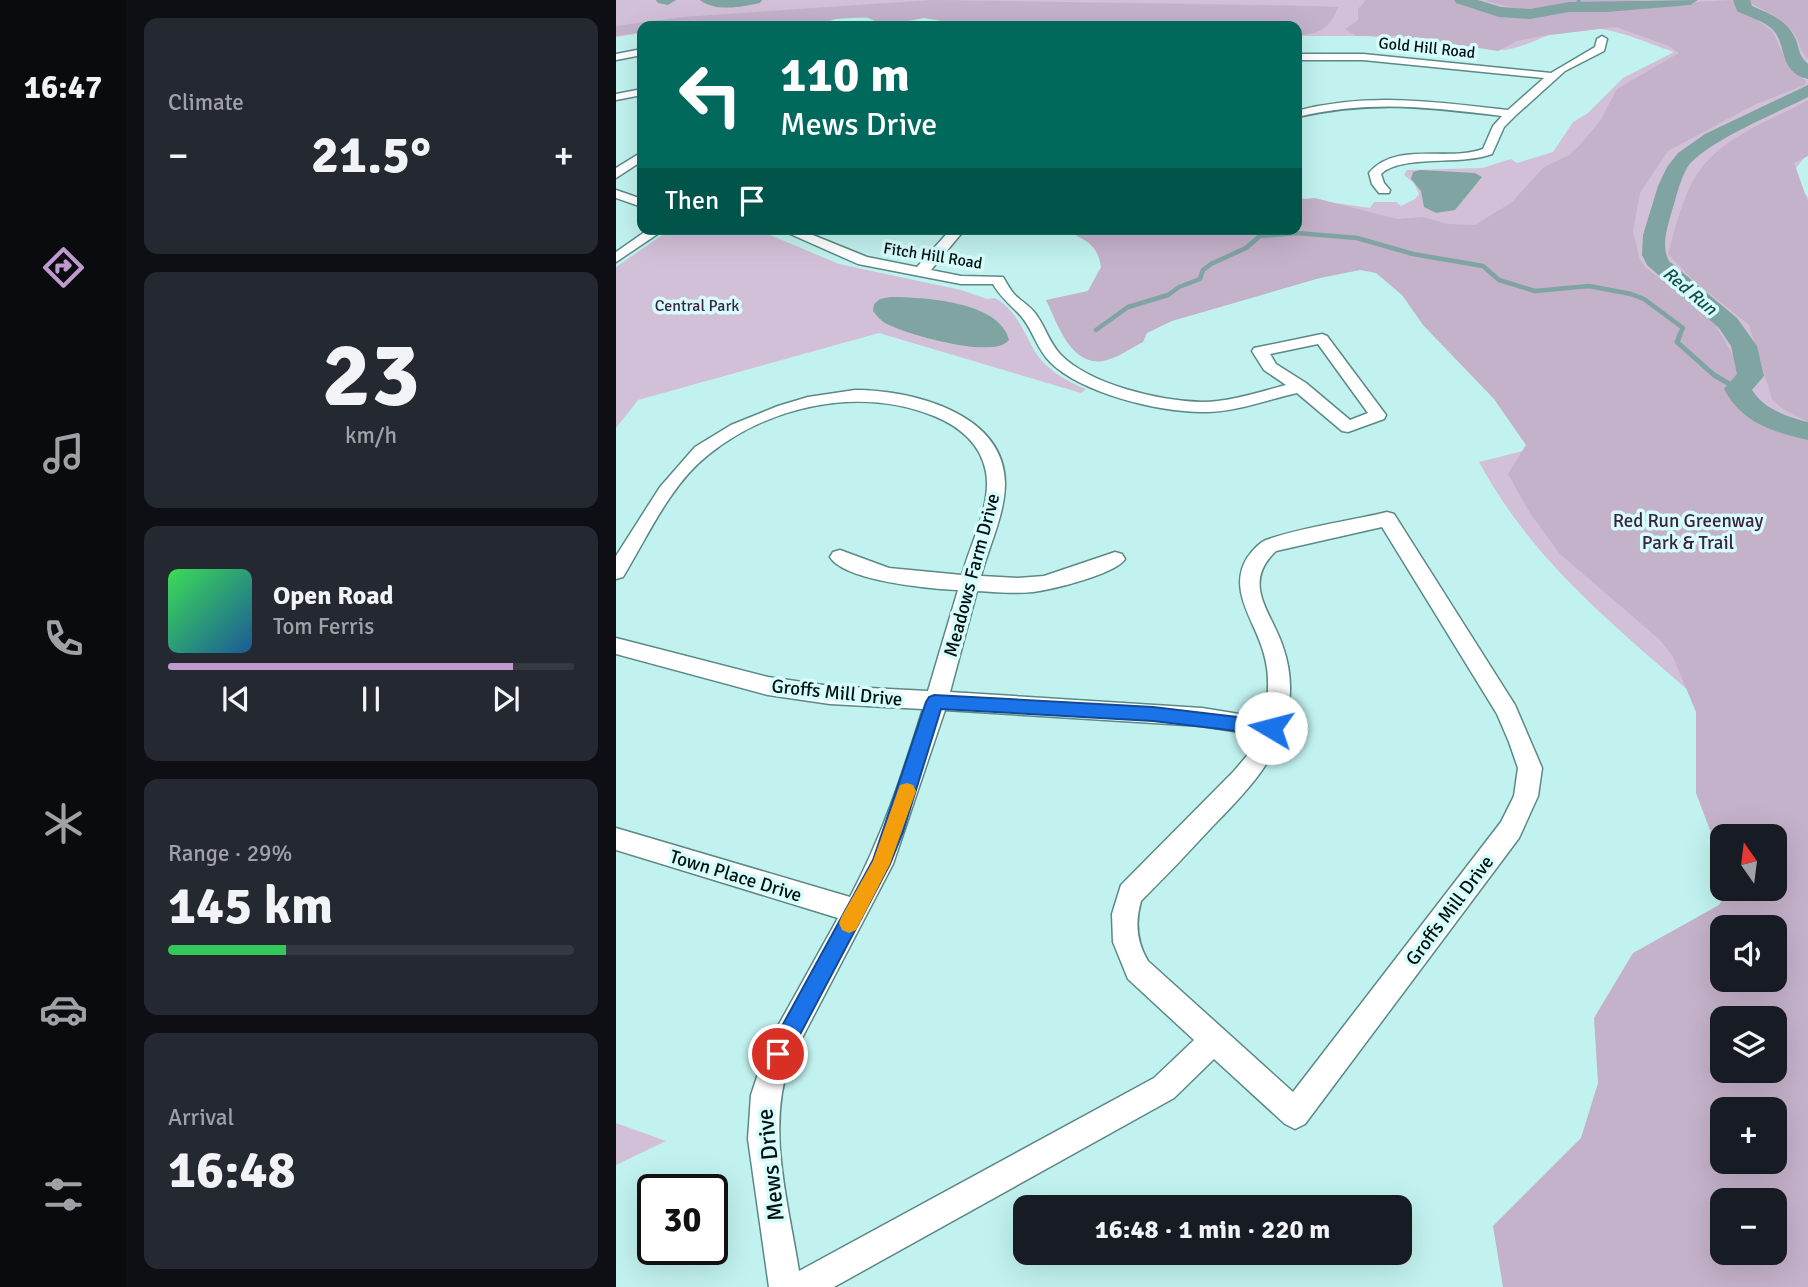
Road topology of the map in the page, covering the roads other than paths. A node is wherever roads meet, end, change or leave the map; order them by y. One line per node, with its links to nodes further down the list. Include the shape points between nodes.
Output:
1 (1602, 39): 5 (street, via 1600,48)
2 (637, 53): 3 (street)
3 (616, 57)
4 (1302, 57): 5 (street, Gold Hill Road, via 1363,57)
5 (1553, 76): 9 (street)
6 (637, 93): 7 (street)
7 (616, 97)
8 (1302, 113): 9 (street, via 1338,103 1379,101)
9 (1511, 114): 12 (street, via 1499,126 1488,151 1480,155 1460,160 1410,158 1378,168 1375,179)
10 (637, 159): 11 (street)
11 (616, 174)
12 (1384, 190)
13 (616, 194): 14 (street)
14 (637, 202)
15 (637, 229): 19 (street)
16 (649, 235): 20 (street)
17 (800, 235): 21 (street, Fitch Hill Road, via 863,261)
18 (953, 235): 21 (street)
19 (616, 244)
20 (616, 258)
21 (920, 272): 22 (street, Fitch Hill Road, via 961,280 998,280 1007,296 1029,315 1056,359 1105,387 1153,401 1202,407)
22 (1300, 387): 22 (street, via 1270,367 1260,351 1322,338 1378,415 1348,428)
23 (840, 557): 26 (street, via 907,581)
24 (1115, 559): 26 (street, via 1033,585)
25 (616, 572): 26 (street, Meadows Farm Drive, via 684,468 718,438 772,414 817,401 874,394 950,415 980,438 989,452 996,488)
26 (970, 583): 28 (street, Meadows Farm Drive)
27 (616, 646): 28 (street, Groffs Mill Drive, via 768,686)
28 (934, 702): 29 (street, Groffs Mill Drive, via 1079,708); 31 (street, Mews Drive, via 894,832)
29 (1271, 728): 32 (street, Groffs Mill Drive, via 1260,757 1130,894 1123,914 1126,952 1138,970); 32 (street, Groffs Mill Drive, via 1278,703 1277,662 1249,591 1251,567 1270,546 1387,519 1507,711 1530,768 1526,796 1510,830 1295,1114)
30 (616, 839): 31 (street, Town Place Drive)
31 (856, 911): 33 (street, Mews Drive, via 778,1054 766,1086 763,1139)
32 (1215, 1040): 34 (street, via 1164,1088)
33 (785, 1287)
34 (802, 1287)

